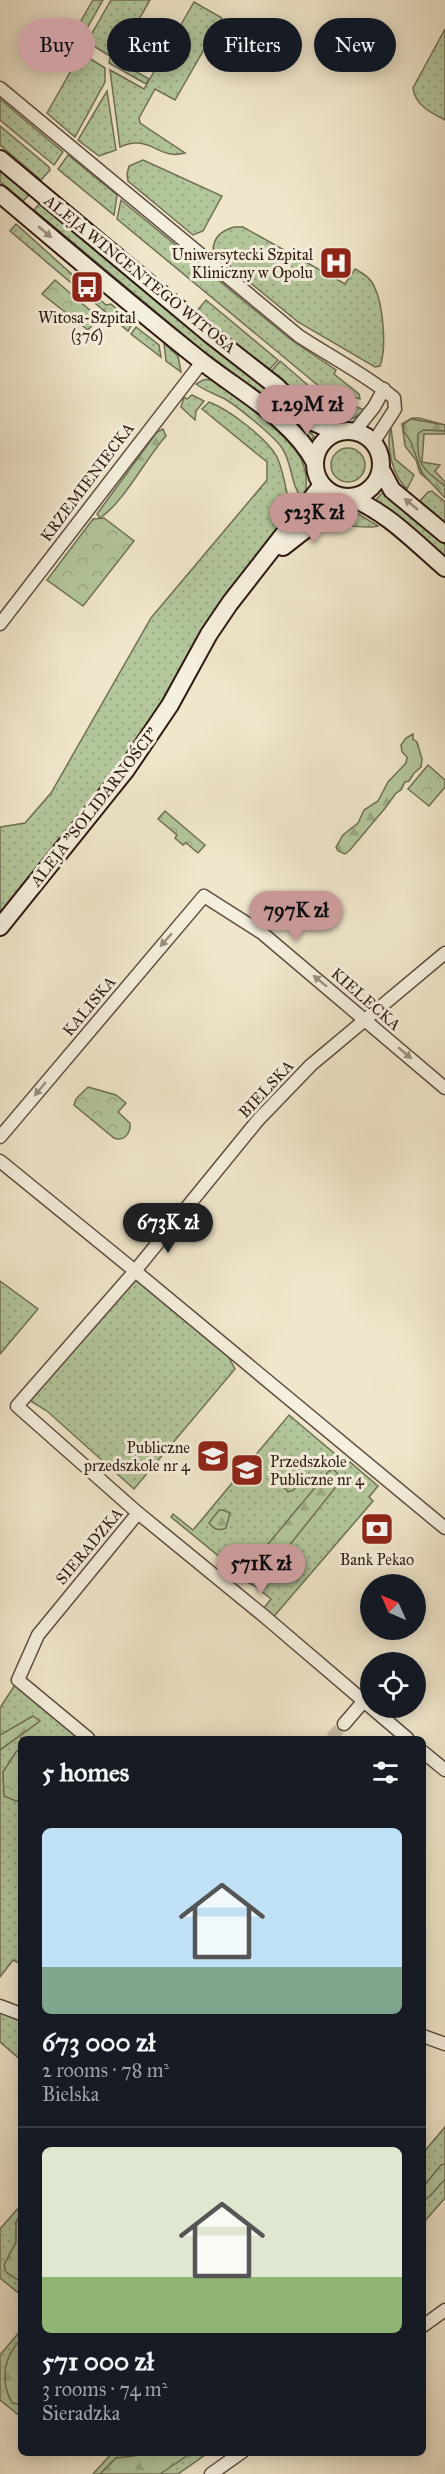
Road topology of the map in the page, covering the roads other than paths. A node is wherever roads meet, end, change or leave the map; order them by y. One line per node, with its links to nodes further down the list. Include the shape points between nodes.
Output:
1 (0, 88): 5 (street, via 300,336)
2 (0, 159): 6 (street, ALEJA WINCENTEGO WITOSA, via 250,364 313,422)
3 (0, 194): 4 (street, ALEJA WINCENTEGO WITOSA, one-way to 4)
4 (202, 362): 9 (street, ALEJA WINCENTEGO WITOSA, via 274,416 306,448); 16 (street, KRZEMIENIECKA)
5 (384, 389): 7 (street); 8 (street, via 394,398 395,410)
6 (336, 432): 7 (street); 9 (street, via 322,444)
7 (354, 432): 8 (street)
8 (373, 443): 10 (street, via 381,458)
9 (315, 463): 11 (street)
10 (382, 471): 12 (street, via 366,492); 13 (street, one-way to 10, via 392,490)
11 (322, 485): 12 (street, via 333,494); 14 (street, ALEJA "SOLIDARNOŚCI")
12 (348, 498): 14 (street, ALEJA "SOLIDARNOŚCI"); 15 (street, via 364,503)
13 (445, 534)
14 (262, 564): 18 (street, ALEJA "SOLIDARNOŚCI", via 209,634 170,705 126,770)
15 (445, 568)
16 (0, 624)
17 (204, 896): 20 (street, KIELECKA, one-way to 17, via 262,933); 22 (street, KALISKA, one-way to 22)
18 (0, 927)
19 (445, 953): 20 (street, BIELSKA)
20 (364, 1019): 21 (street, KIELECKA, one-way to 21); 24 (street, BIELSKA, via 311,1065 258,1120)
21 (445, 1088)
22 (0, 1137)
23 (0, 1161): 24 (street)
24 (135, 1271): 25 (street, BIELSKA, via 17,1406); 26 (street)
25 (138, 1513): 27 (street, SIERADZKA); 31 (street, SIERADZKA, via 38,1635 18,1680)
26 (445, 1528)
27 (360, 1699)
28 (360, 1705): 30 (street)
29 (383, 1718): 32 (street, SIERADZKA)
30 (344, 1724)
31 (86, 1736)
32 (405, 1736)
33 (426, 1754): 34 (street)
34 (445, 1770)
35 (0, 2006): 36 (street)
36 (18, 2013)
37 (426, 2037): 38 (street)
38 (445, 2044)
39 (445, 2310): 40 (street)
40 (426, 2324)
41 (236, 2456): 42 (street)
42 (211, 2474)

